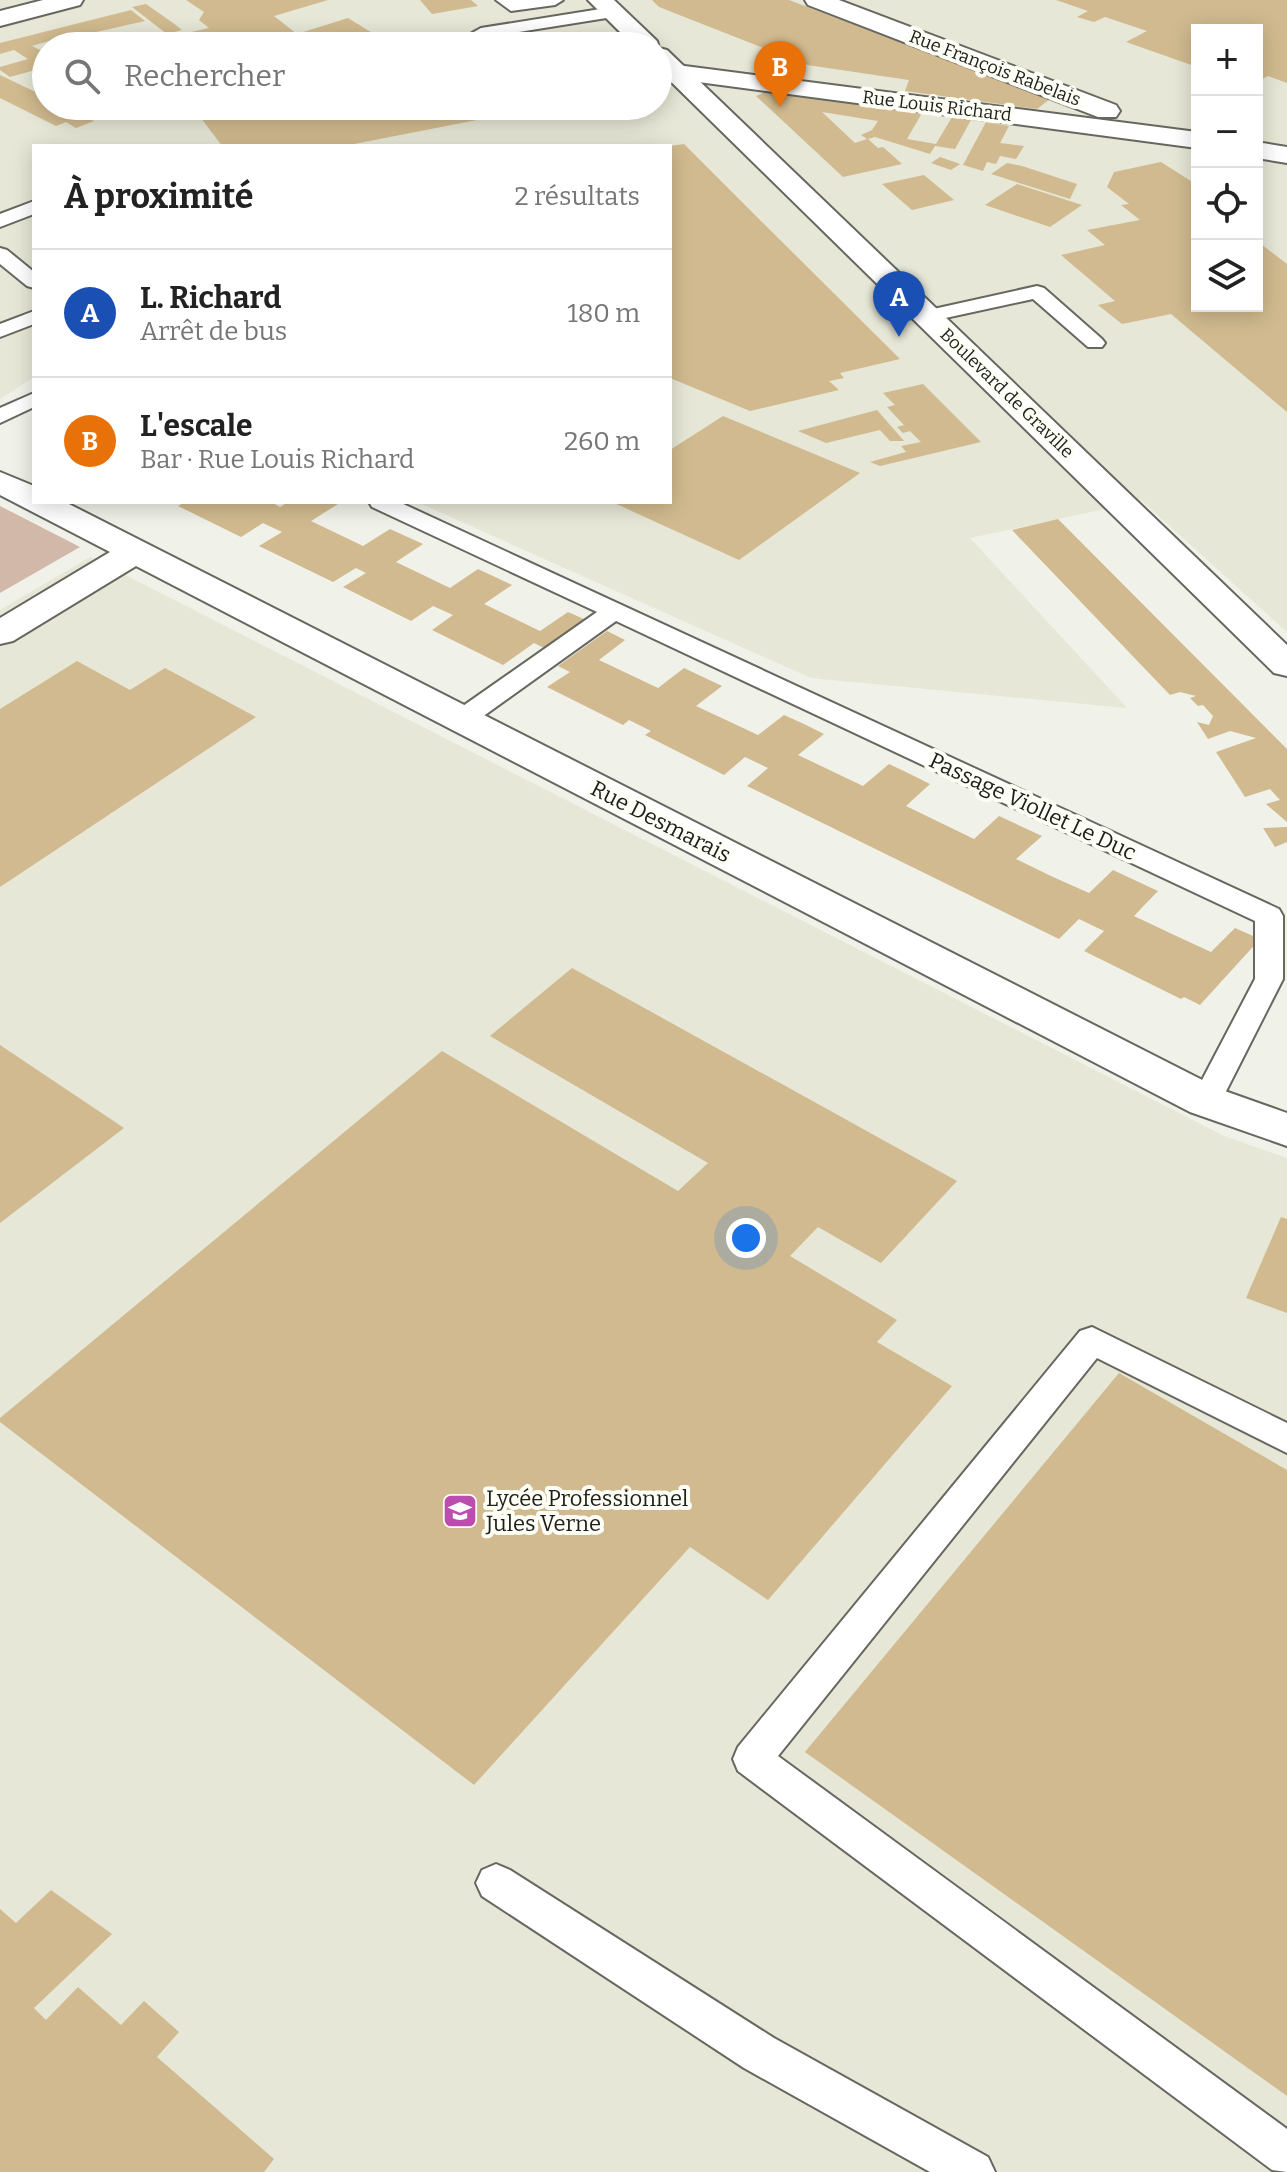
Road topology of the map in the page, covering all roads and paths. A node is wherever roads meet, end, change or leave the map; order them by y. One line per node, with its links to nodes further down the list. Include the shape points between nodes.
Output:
1 (71, 0): 6 (street)
2 (504, 0): 3 (lane, via 511,6)
3 (555, 0)
4 (817, 0): 11 (street, Rue François Rabelais)
5 (607, 6): 7 (lane); 8 (street)
6 (0, 19)
7 (486, 32)
8 (634, 32)
9 (672, 65): 11 (street, Rue Louis Richard)
10 (672, 69): 18 (street, Boulevard de Graville)
11 (1185, 138)
12 (1263, 151): 13 (street)
13 (1287, 155)
14 (32, 208): 15 (lane)
15 (0, 221)
16 (0, 254): 17 (lane)
17 (32, 280)
18 (927, 316): 21 (lane, via 1037,292); 31 (street, Boulevard de Graville)
19 (32, 318): 20 (lane)
20 (0, 331)
21 (1095, 343)
22 (32, 400): 23 (lane)
23 (0, 416)
24 (0, 482): 25 (street, Rue Desmarais)
25 (32, 498)
26 (43, 504): 28 (street, Rue Desmarais)
27 (384, 504): 29 (lane, Passage Viollet Le Duc)
28 (135, 552): 30 (street); 32 (street, Rue Desmarais)
29 (615, 611): 32 (lane); 33 (lane, Passage Viollet Le Duc, via 1269,916 1269,979)
30 (0, 633)
31 (1287, 665)
32 (462, 719): 33 (street, Rue Desmarais)
33 (1206, 1101): 34 (street, Rue Desmarais)
34 (1287, 1130)
35 (1287, 1439): 37 (lane, via 1092,1340 752,1759)
36 (496, 1883): 38 (lane, via 759,2053)
37 (1287, 2155)
38 (973, 2172)

